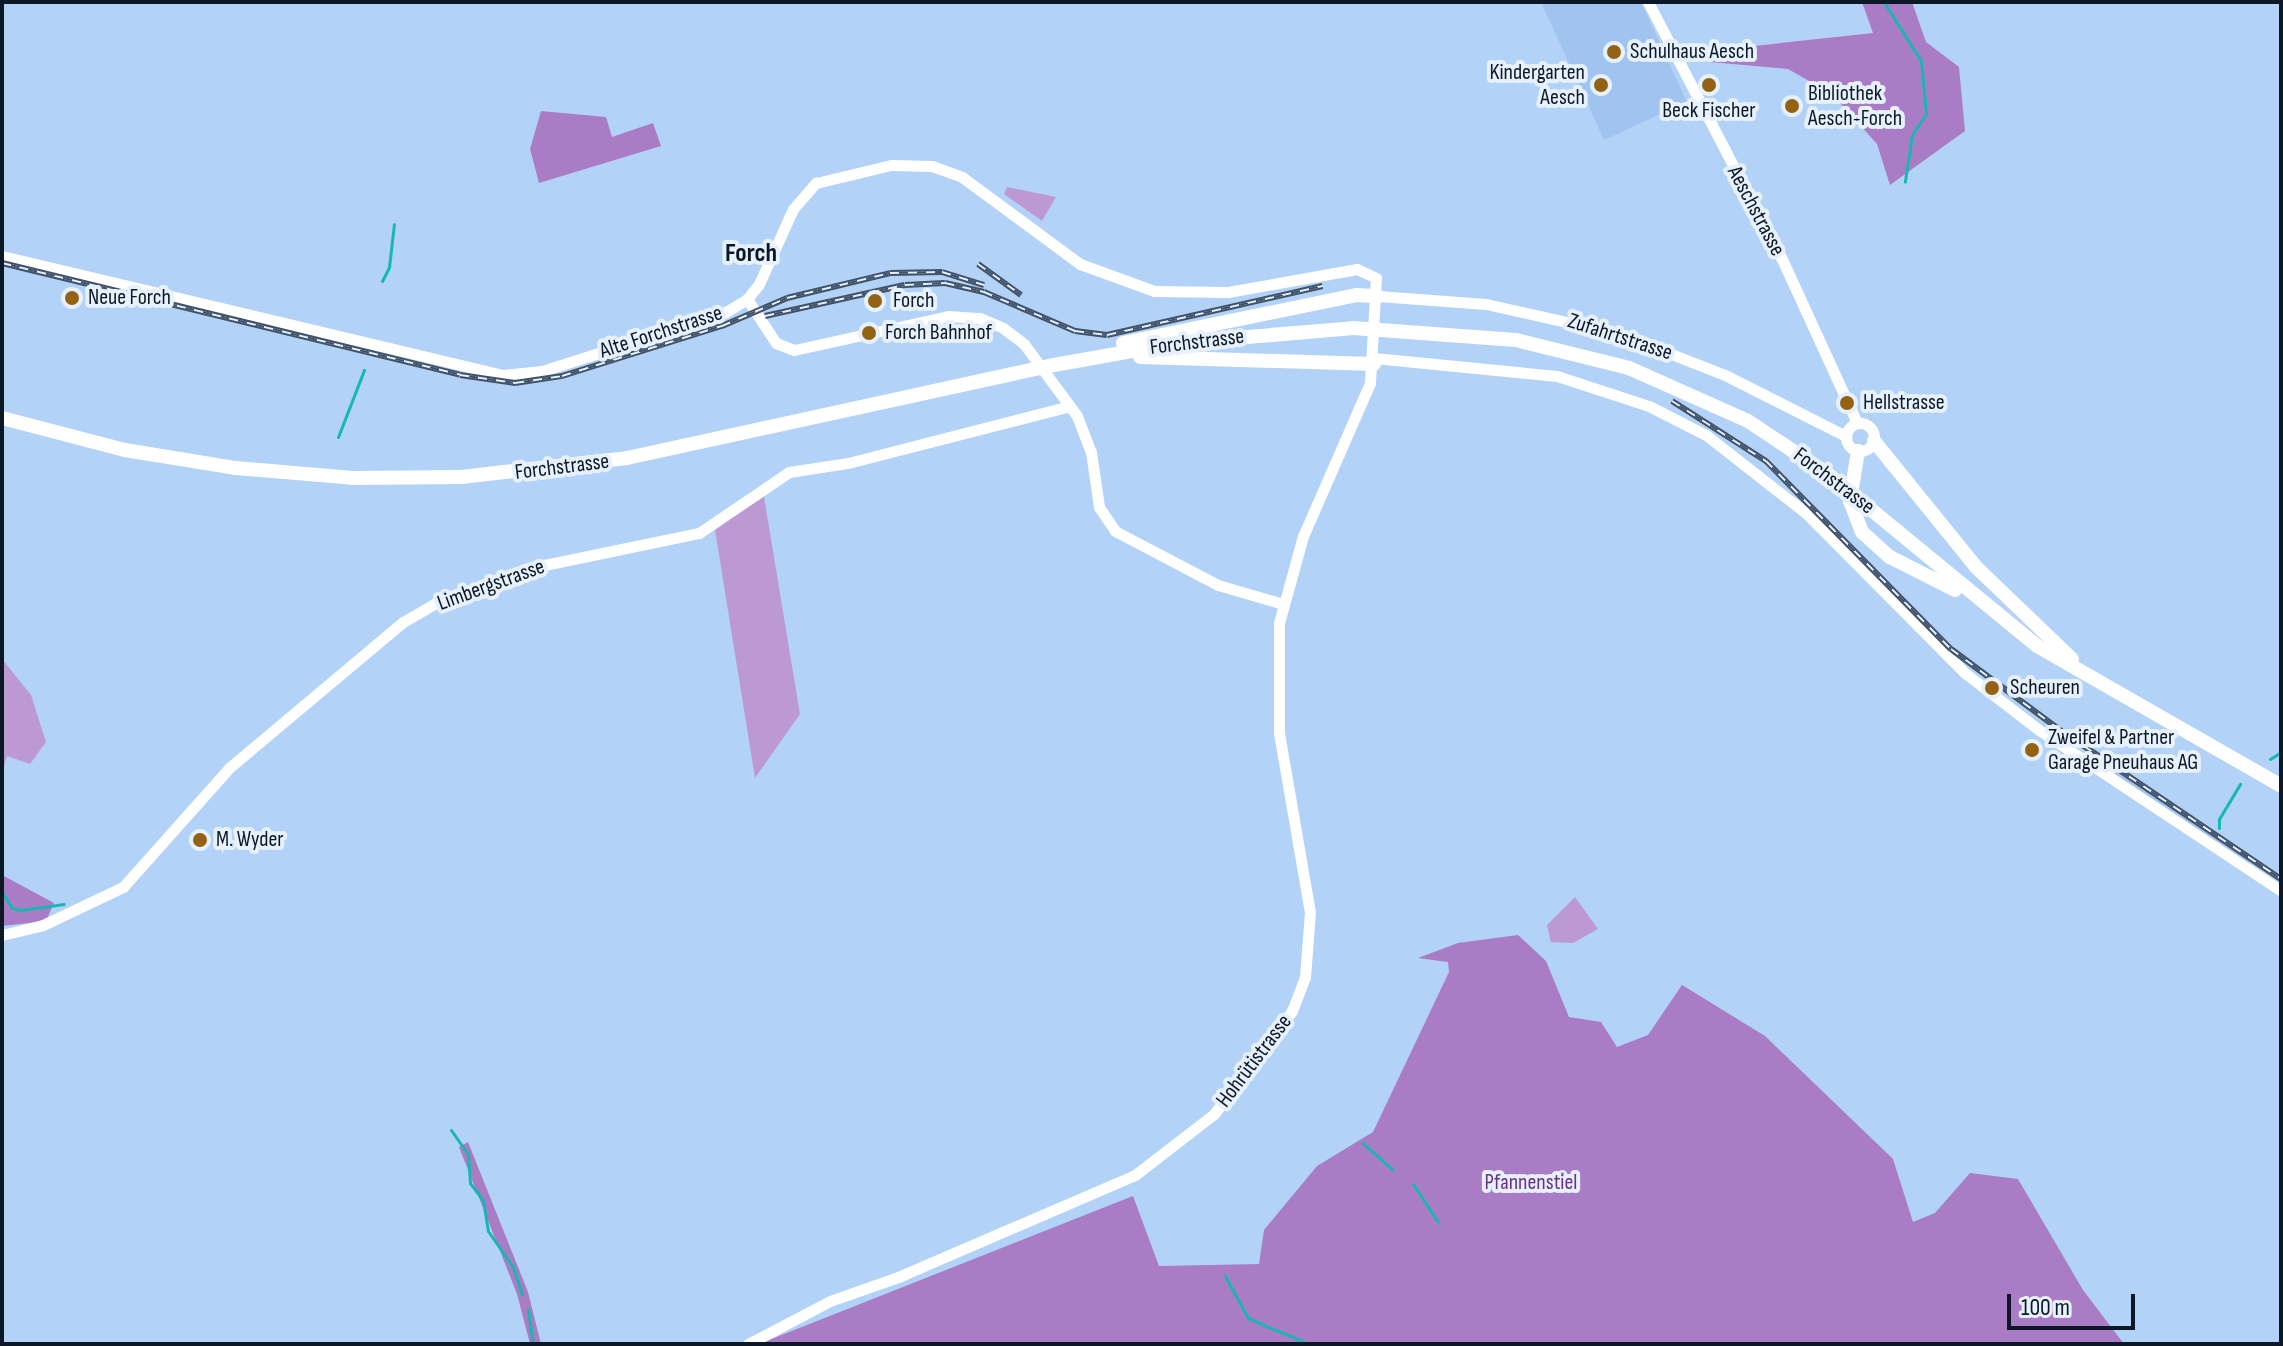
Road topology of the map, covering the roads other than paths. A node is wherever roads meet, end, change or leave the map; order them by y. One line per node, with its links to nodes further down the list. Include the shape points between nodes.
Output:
1 (1648, 2): 11 (main road, Aeschstrasse, via 1782,259)
2 (2, 256): 3 (main road, Alte Forchstrasse, via 503,375 542,371 713,317)
3 (747, 299): 4 (main road, Alte Forchstrasse, via 793,209 816,183 844,173 918,164 962,177 1080,264 1116,281 1194,294 1365,270 1376,278); 8 (main road, via 776,343 794,350 948,316 980,318 1024,344)
4 (1378, 301): 5 (highway, via 1356,295); 6 (main road); 12 (main road, Zufahrtstrasse, via 1486,304 1620,334 1725,375)
5 (1098, 353): 6 (highway); 7 (highway, Forchstrasse); 15 (highway, Forchstrasse, via 1336,322 1449,325 1522,335 1593,350 1670,377 1751,416)
6 (1374, 356): 16 (main road, Hohrütistrasse, via 1357,421 1303,536); 21 (main road, Forchstrasse, via 1557,376 1649,406 1706,435 1806,513 1965,673 2039,730)
7 (1032, 366): 9 (highway, Forchstrasse, via 627,452 459,471 340,471 241,463 123,443); 10 (highway, Forchstrasse, via 627,458 461,477 353,478 235,468 125,450)
8 (1070, 406): 16 (main road, via 1091,452 1099,507 1115,531 1218,585); 22 (main road, Limbergstrasse, via 848,463 789,472 699,533 525,569 434,604 403,622 229,768 123,887 43,925)
9 (2, 411)
10 (2, 418)
11 (1857, 423): 12 (main road); 13 (main road, Aeschstrasse, via 1871,428)
12 (1846, 436): 14 (main road)
13 (1874, 441): 14 (main road); 18 (highway, via 1976,567)
14 (1858, 451): 17 (highway, via 1850,488 1857,523 1878,549)
15 (1869, 503): 17 (highway, Forchstrasse); 18 (highway, Forchstrasse, via 1997,607)
16 (1283, 604): 23 (main road, Hohrütistrasse, via 1279,733 1310,912 1310,950 1305,977 1278,1034 1206,1122 1135,1175 901,1276 830,1301)
17 (1983, 605): 20 (highway, Forchstrasse, via 2074,669)
18 (2072, 659): 19 (highway, Forchstrasse)
19 (2281, 776)
20 (2281, 786)
21 (2281, 891)
22 (2, 935)
23 (748, 1344)

